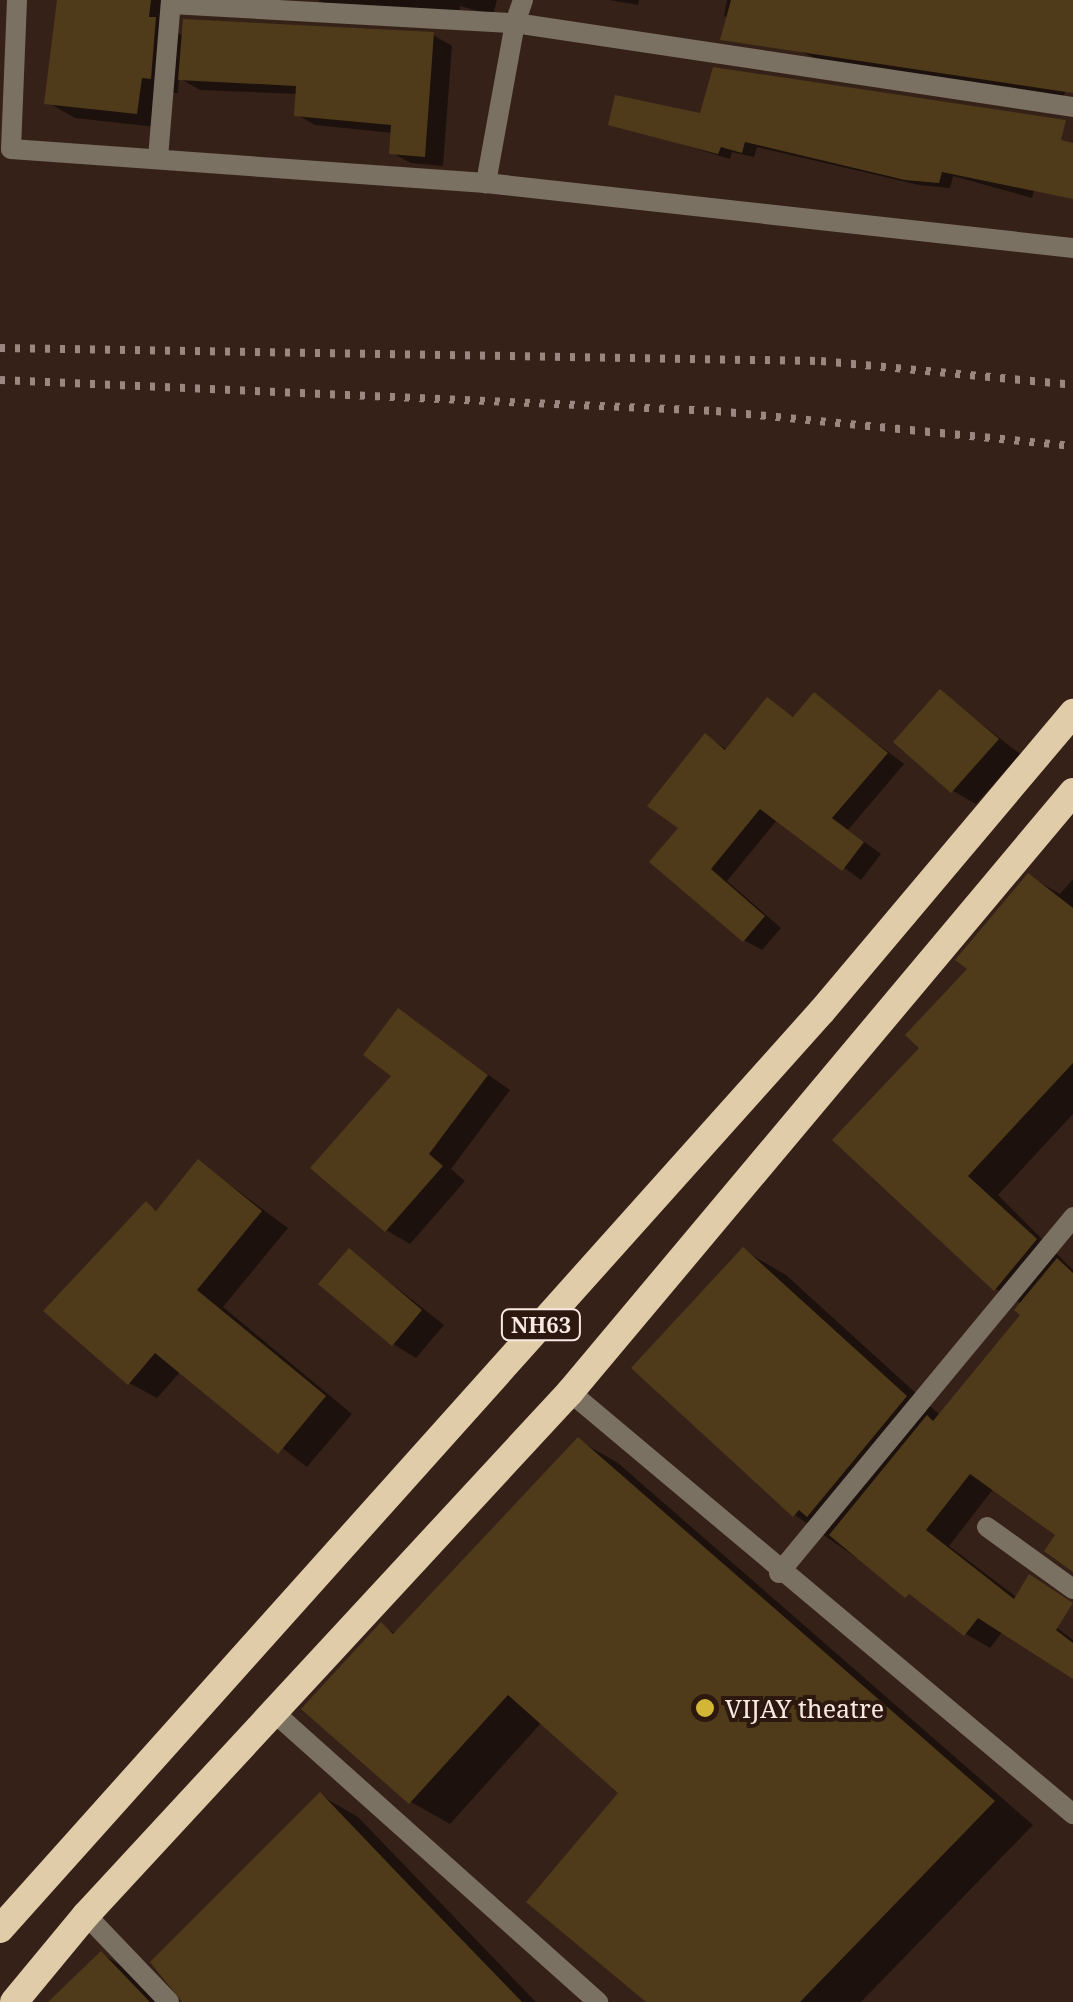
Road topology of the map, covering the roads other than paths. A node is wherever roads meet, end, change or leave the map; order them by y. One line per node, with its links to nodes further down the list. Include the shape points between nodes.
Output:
1 (17, 0): 6 (street, via 11,149)
2 (523, 0): 4 (street)
3 (171, 2): 4 (street); 6 (street)
4 (515, 23): 5 (street); 7 (street)
5 (1073, 107)
6 (158, 158): 7 (street)
7 (486, 183): 8 (street)
8 (1073, 248)
9 (1073, 713): 19 (highway, NH63, via 822,1010)
10 (1073, 792): 12 (highway, NH63)
11 (1073, 1217): 14 (street)
12 (570, 1392): 14 (street); 16 (highway, NH63)
13 (987, 1527): 15 (street)
14 (779, 1573): 17 (street)
15 (1073, 1589)
16 (278, 1715): 18 (highway, NH63); 22 (street)
17 (1073, 1814)
18 (86, 1915): 20 (highway, NH63); 21 (street)
19 (0, 1930)
20 (14, 2002)
21 (170, 2002)
22 (598, 2002)

